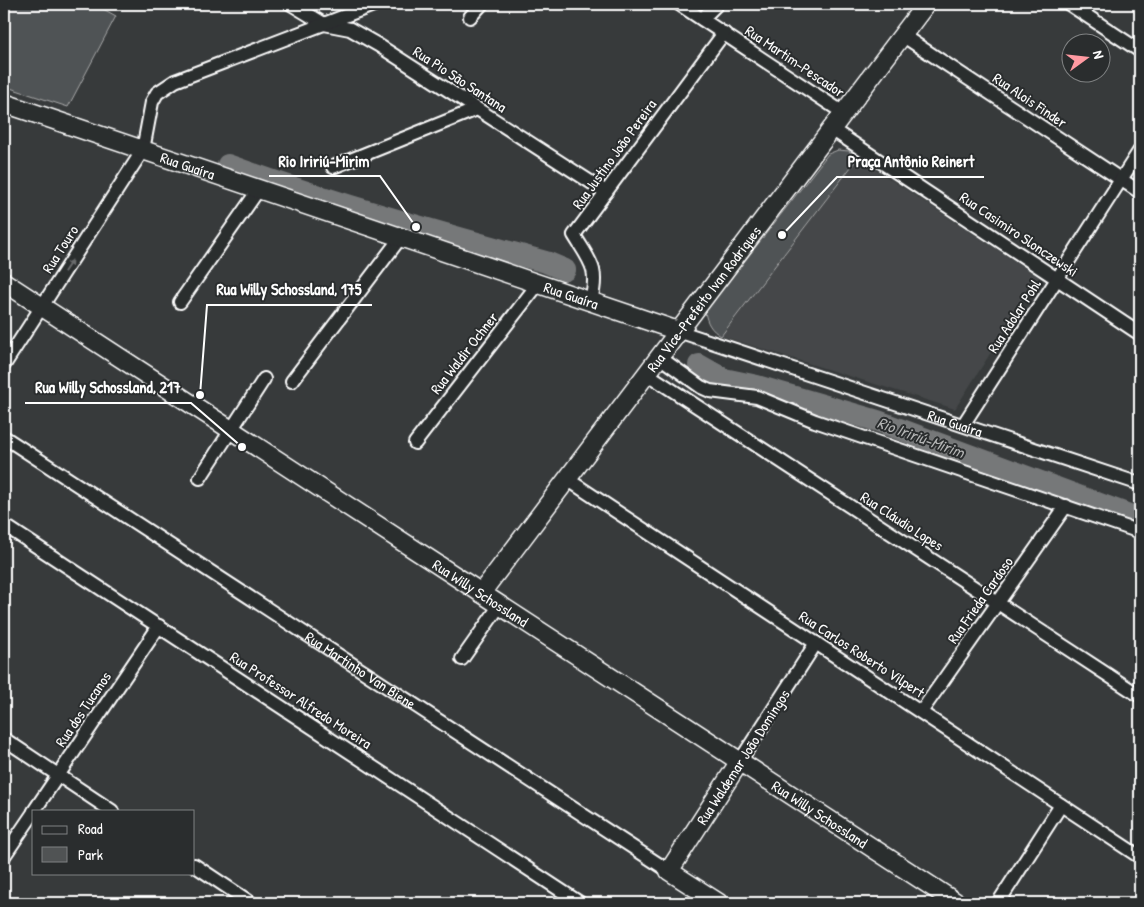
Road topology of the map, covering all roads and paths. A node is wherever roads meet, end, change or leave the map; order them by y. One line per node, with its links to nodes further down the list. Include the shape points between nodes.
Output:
1 (291, 4): 10 (street, Rua Pio São Santana)
2 (376, 4): 10 (street)
3 (482, 4): 8 (street)
4 (679, 4): 9 (street, Rua Martim-Pescador)
5 (717, 4): 9 (street)
6 (926, 4): 12 (street, Rua Vice-Prefeito Ivan Rodrigues)
7 (1069, 4): 13 (street)
8 (470, 18)
9 (702, 19): 11 (street, Rua Martim-Pescador)
10 (324, 24): 15 (street, Rua Pio São Santana, via 350,29); 18 (street, via 165,87 152,102)
11 (724, 33): 16 (street, Rua Martim-Pescador); 23 (street, Rua Justino João Pereira)
12 (902, 35): 16 (street, Rua Vice-Prefeito Ivan Rodrigues); 21 (street, Rua Alois Finder)
13 (1140, 51)
14 (4, 103): 18 (street, Rua Guaíra)
15 (478, 109): 20 (street); 23 (street, Rua Pio São Santana)
16 (842, 112): 17 (street, Rua Vice-Prefeito Ivan Rodrigues)
17 (830, 128): 26 (street, Rua Casimiro Slonczewski); 32 (street, Rua Vice-Prefeito Ivan Rodrigues)
18 (143, 150): 22 (street, Rua Guaíra); 31 (street, Rua Touro, one-way to 18)
19 (1140, 150): 21 (street, Rua Adolar Pohl)
20 (333, 167)
21 (1121, 180): 24 (street, Rua Alois Finder); 26 (street, Rua Adolar Pohl)
22 (259, 189): 25 (street, Rua Guaíra); 29 (street)
23 (606, 192): 30 (street, Rua Justino João Pereira, via 574,235 595,273)
24 (1140, 192)
25 (401, 237): 28 (street, Rua Guaíra); 38 (street)
26 (1057, 279): 33 (street, Rua Casimiro Slonczewski); 39 (street, Rua Adolar Pohl)
27 (4, 282): 31 (street, Rua Willy Schossland)
28 (538, 284): 30 (street, Rua Guaíra); 42 (street, Rua Waldir Ochner)
29 (180, 302)
30 (591, 302): 32 (street, Rua Guaíra)
31 (42, 306): 35 (street, Rua Touro); 40 (street, Rua Willy Schossland)
32 (678, 331): 34 (street, Rua Vice-Prefeito Ivan Rodrigues); 39 (street, Rua Guaíra)
33 (1140, 334)
34 (658, 356): 36 (street, Rua Vice-Prefeito Ivan Rodrigues); 46 (street, via 710,391 757,397 815,421)
35 (4, 365)
36 (646, 373): 44 (street, Rua Vice-Prefeito Ivan Rodrigues); 50 (street, Rua Cláudio Lopes)
37 (264, 379): 40 (street)
38 (292, 381)
39 (963, 425): 45 (street, Rua Guaíra)
40 (231, 430): 43 (street); 49 (street, Rua Willy Schossland)
41 (4, 437): 67 (street, Rua Martinho Van Biene)
42 (415, 443)
43 (200, 478)
44 (567, 478): 49 (street, Rua Vice-Prefeito Ivan Rodrigues); 53 (street, Rua Carlos Roberto Vilpert)
45 (1140, 484)
46 (1066, 506): 48 (street); 50 (street, Rua Frieda Cardoso)
47 (4, 524): 52 (street, Rua Professor Alfredo Moreira)
48 (1140, 532)
49 (481, 593): 51 (street, Rua Willy Schossland)
50 (998, 603): 55 (street, Rua Cláudio Lopes); 56 (street, Rua Frieda Cardoso)
51 (500, 605): 54 (street); 58 (street, Rua Willy Schossland)
52 (159, 626): 59 (street, Rua dos Tucanos); 69 (street, Rua Professor Alfredo Moreira)
53 (816, 643): 56 (street, Rua Carlos Roberto Vilpert); 58 (street, Rua Waldemar João Domingos)
54 (462, 659)
55 (1140, 696)
56 (921, 712): 60 (street, Rua Carlos Roberto Vilpert)
57 (4, 739): 59 (street)
58 (740, 761): 67 (street, Rua Waldemar João Domingos); 71 (street, Rua Willy Schossland)
59 (58, 775): 61 (street, Rua dos Tucanos); 62 (street)
60 (1062, 805): 65 (street, Rua Carlos Roberto Vilpert); 72 (street)
61 (35, 810)
62 (110, 810)
63 (32, 814): 64 (street, Rua dos Tucanos)
64 (4, 856)
65 (1140, 857)
66 (195, 866): 68 (street)
67 (669, 871): 70 (street, Rua Martinho Van Biene)
68 (251, 903)
69 (580, 903)
70 (719, 903)
71 (957, 903)
72 (998, 903)

